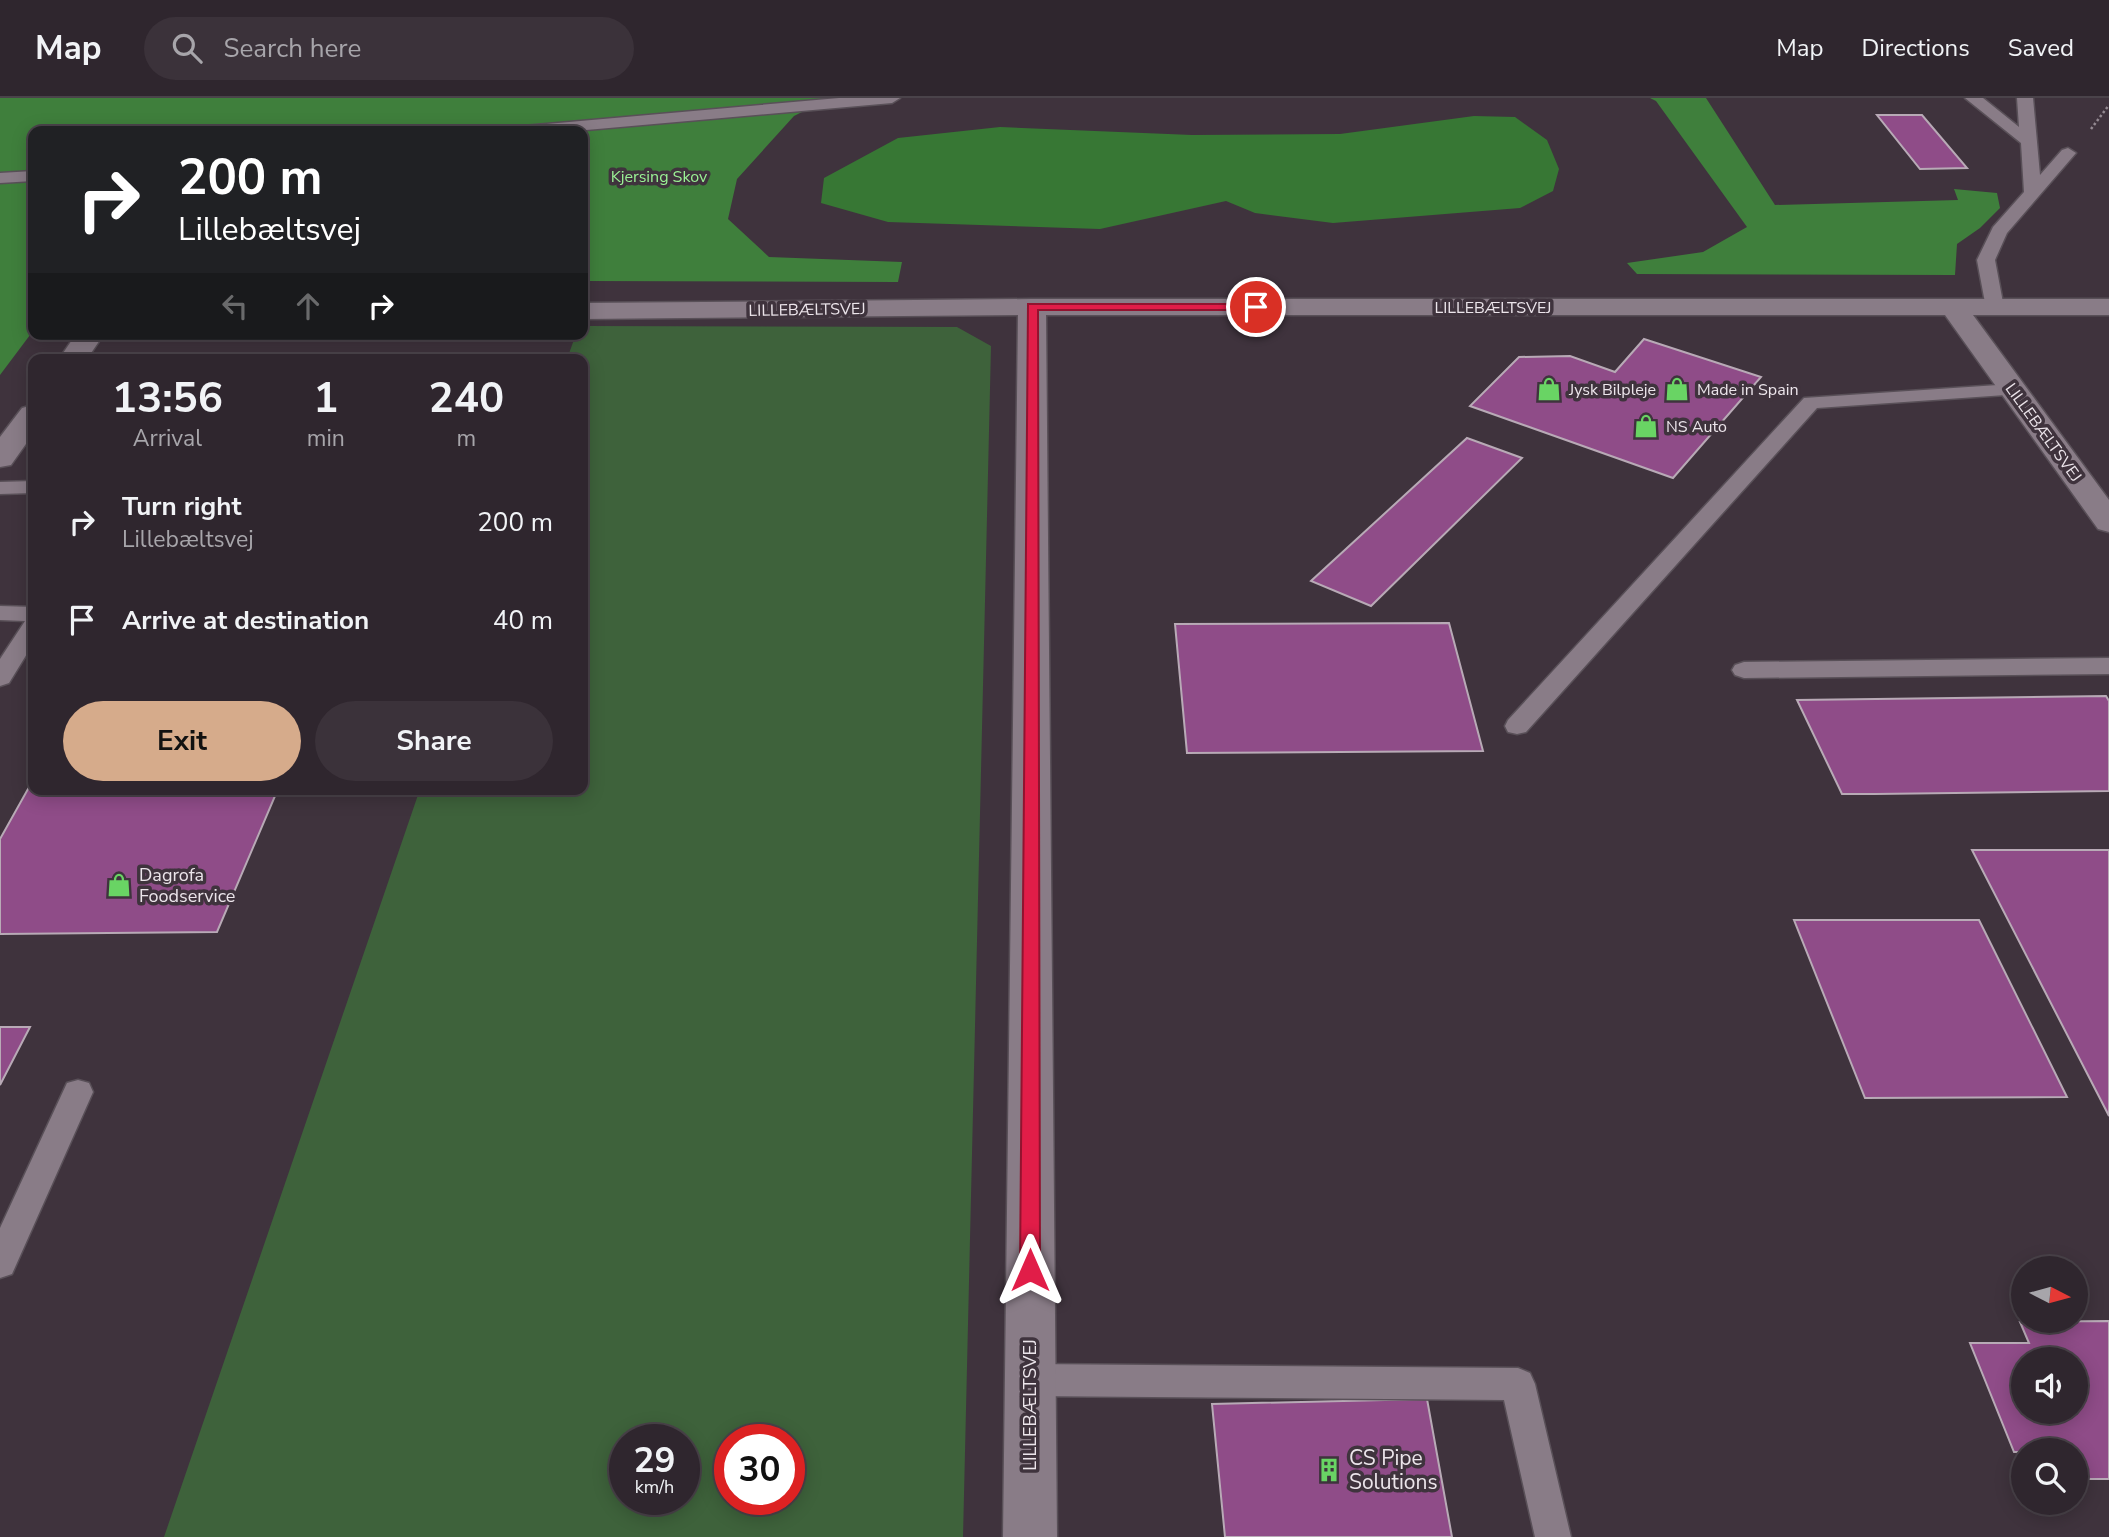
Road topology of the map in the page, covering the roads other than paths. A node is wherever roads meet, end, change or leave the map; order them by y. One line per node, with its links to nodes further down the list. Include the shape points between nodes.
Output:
1 (892, 98): 6 (lane)
2 (1965, 98): 5 (lane)
3 (1973, 98): 5 (lane)
4 (2025, 98): 7 (lane)
5 (1988, 110): 7 (lane)
6 (580, 126)
7 (2029, 142): 11 (lane)
8 (2068, 153): 11 (lane)
9 (28, 176): 10 (lane)
10 (0, 178)
11 (2033, 194): 15 (lane, via 1999,231 1986,260)
12 (1032, 307): 14 (street, LILLEBÆLTSVEJ); 16 (street, LILLEBÆLTSVEJ); 32 (street, LILLEBÆLTSVEJ)
13 (2109, 307): 15 (street, LILLEBÆLTSVEJ)
14 (1954, 308): 15 (street, LILLEBÆLTSVEJ); 17 (street, LILLEBÆLTSVEJ)
15 (1995, 308)
16 (588, 311)
17 (2013, 390): 22 (street, LILLEBÆLTSVEJ); 29 (lane, via 1811,402)
18 (28, 421): 19 (street)
19 (0, 458)
20 (28, 487): 21 (lane)
21 (0, 488)
22 (2109, 522)
23 (0, 613): 24 (lane)
24 (28, 614)
25 (28, 634): 28 (lane)
26 (2109, 666): 27 (lane)
27 (1744, 670)
28 (0, 678)
29 (1517, 726)
30 (78, 1092): 31 (lane)
31 (0, 1264)
32 (1030, 1380): 33 (street, LILLEBÆLTSVEJ); 34 (lane, via 1518,1384)
33 (1030, 1537)
34 (1553, 1537)

